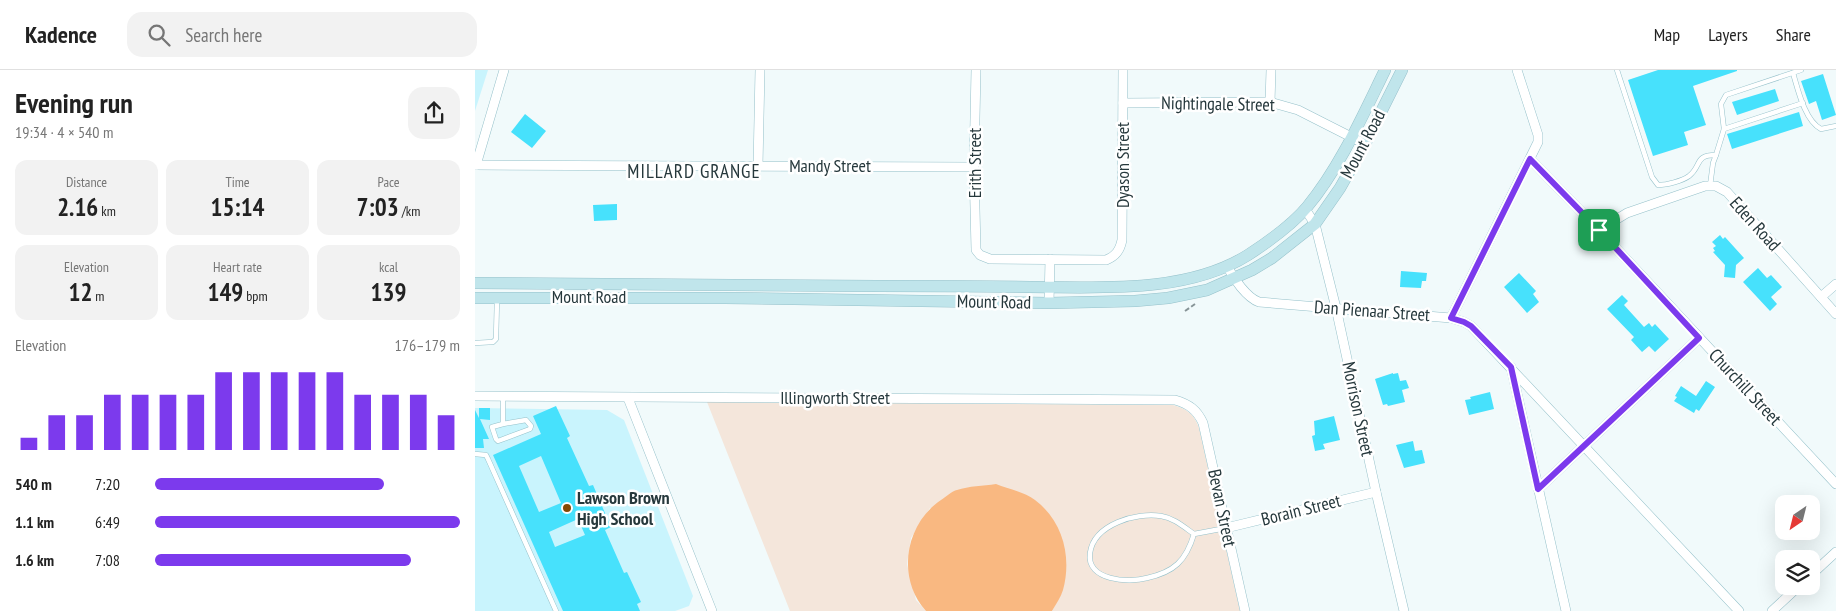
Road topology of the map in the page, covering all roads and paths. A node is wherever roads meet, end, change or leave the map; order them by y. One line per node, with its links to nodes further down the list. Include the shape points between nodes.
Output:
1 (504, 70): 21 (street)
2 (760, 70): 22 (street)
3 (976, 70): 23 (street, Erith Street)
4 (1123, 70): 13 (street, Dyason Street)
5 (1271, 70): 12 (street)
6 (1385, 70): 17 (main road, Mount Road)
7 (1402, 70): 18 (main road, Mount Road)
8 (1517, 70): 20 (street, via 1538,134)
9 (1617, 70): 19 (lane, via 1652,177 1658,185 1684,179 1703,157)
10 (1801, 70): 11 (lane)
11 (1793, 73): 14 (lane); 16 (lane, via 1726,95 1721,104)
12 (1271, 102): 13 (street, Nightingale Street); 17 (street, Nightingale Street, via 1298,110)
13 (1123, 103): 28 (street, Dyason Street, via 1121,247 1106,260)
14 (1803, 103): 15 (lane, via 1816,127 1827,129); 16 (lane)
15 (1836, 126)
16 (1724, 128): 19 (lane)
17 (1352, 136): 18 (street, Nightingale Street); 25 (main road, Mount Road, via 1328,179)
18 (1365, 144): 26 (main road, Mount Road)
19 (1716, 155): 24 (lane)
20 (1530, 159): 27 (street, Churchill Street); 44 (street)
21 (476, 165): 22 (street, Mandy Street)
22 (758, 166): 23 (street, Mandy Street)
23 (974, 168): 28 (street, Erith Street, via 975,243 980,255 990,259)
24 (1710, 186): 27 (street, Eden Road, via 1627,213); 36 (street, Eden Road, via 1727,192)
25 (1305, 209): 26 (street, Morrison Street); 29 (main road, Mount Road, via 1267,241)
26 (1315, 224): 30 (main road, Mount Road, via 1271,258); 42 (street, Morrison Street)
27 (1599, 230): 45 (street, Churchill Street)
28 (1050, 259): 35 (street)
29 (1227, 266): 30 (street, Dan Pienaar Street); 35 (main road, Mount Road, via 1181,281 1152,286)
30 (1233, 279): 41 (main road, Mount Road, via 1207,290 1168,298); 42 (street, Dan Pienaar Street, via 1259,302)
31 (475, 283): 32 (main road, Mount Road)
32 (555, 284): 34 (main road, Mount Road); 39 (main road)
33 (1836, 284): 36 (street)
34 (785, 285): 35 (main road, Mount Road); 40 (main road)
35 (1049, 287): 41 (street)
36 (1821, 297): 43 (street, Eden Road)
37 (475, 298): 38 (main road, Mount Road)
38 (497, 298): 39 (main road, Mount Road); 46 (lane, via 496,338 493,342)
39 (555, 298): 40 (main road, Mount Road)
40 (784, 298): 41 (main road, Mount Road)
41 (1049, 303)
42 (1336, 308): 44 (street, Dan Pienaar Street); 57 (street, Morrison Street)
43 (1836, 314)
44 (1451, 318): 47 (street, Dan Pienaar Street, via 1471,326)
45 (1699, 338): 53 (street); 55 (street, Churchill Street)
46 (475, 343)
47 (1511, 367): 53 (street, Dan Pienaar Street); 56 (street)
48 (475, 396): 49 (street, Illingworth Street)
49 (503, 396): 50 (street, Illingworth Street); 52 (lane)
50 (628, 398): 51 (street, Illingworth Street, via 1167,399); 63 (street)
51 (1193, 408): 58 (street, Bevan Street, via 1203,423)
52 (503, 424): 52 (lane, via 492,427 498,441 531,426 526,420)
53 (1585, 446): 56 (street); 68 (street, Dan Pienaar Street)
54 (475, 454): 64 (lane, via 486,455)
55 (1836, 484)
56 (1538, 489): 67 (street)
57 (1375, 492): 58 (street, Borain Street); 66 (street, Morrison Street)
58 (1226, 528): 59 (lane); 65 (street, Bevan Street)
59 (1194, 534): 59 (lane, via 1189,550 1179,564 1143,579 1107,577 1095,568 1090,557 1093,545 1106,529 1132,516 1163,516)
60 (1836, 552): 61 (street)
61 (1820, 567)
62 (1790, 595): 69 (street)
63 (710, 610)
64 (556, 611)
65 (1245, 611)
66 (1404, 611)
67 (1566, 611)
68 (1739, 611)
69 (1773, 611)

